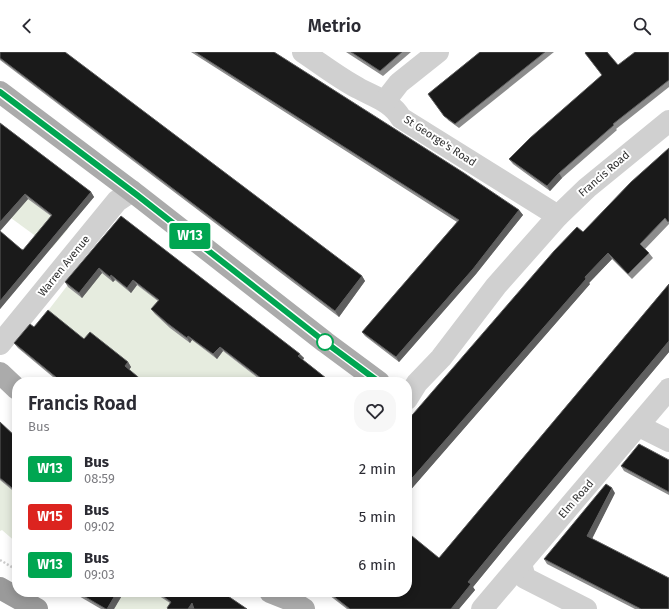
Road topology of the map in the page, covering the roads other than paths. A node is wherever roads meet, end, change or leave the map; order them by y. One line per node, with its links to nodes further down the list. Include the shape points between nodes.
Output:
1 (303, 52): 4 (street, St George's Road, via 358,88)
2 (438, 52): 4 (street, via 399,83)
3 (0, 92): 6 (main road)
4 (385, 102): 7 (street, St George's Road, via 396,109 401,118)
5 (669, 121): 7 (street, Francis Road)
6 (132, 191): 8 (street, Warren Avenue, via 120,198); 10 (main road)
7 (558, 216): 12 (street, Francis Road, via 496,286 441,358)
8 (0, 344)
9 (0, 373): 11 (main road)
10 (373, 377)
11 (12, 384)
12 (412, 387)
13 (669, 390): 14 (street, Elm Road)
14 (639, 426): 15 (street); 16 (street, Elm Road)
15 (669, 441)
16 (521, 564): 21 (street, Elm Road); 22 (street, via 525,578)
17 (0, 588): 18 (highway)
18 (12, 595)
19 (16, 597): 20 (highway)
20 (37, 609)
21 (482, 609)
22 (586, 609)

